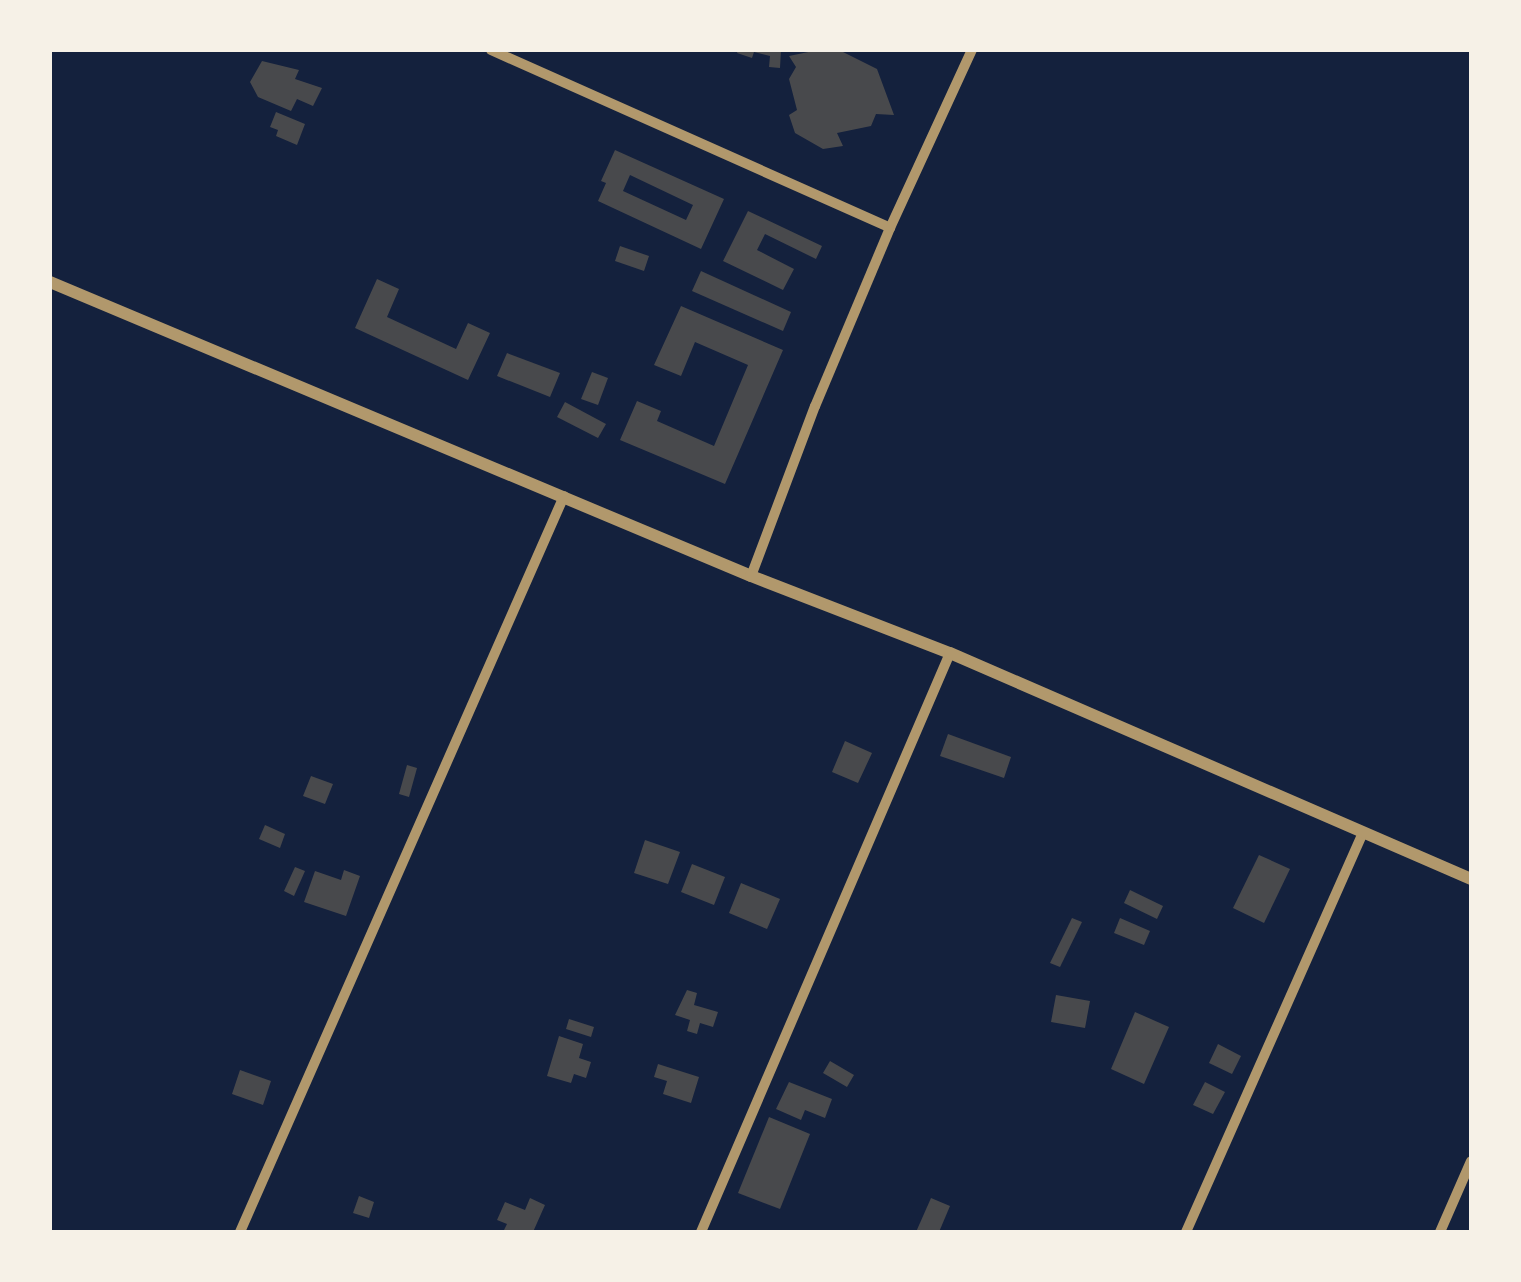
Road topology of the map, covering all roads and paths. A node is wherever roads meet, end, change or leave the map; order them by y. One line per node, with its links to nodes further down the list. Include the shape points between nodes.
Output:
1 (491, 50): 3 (street)
2 (972, 50): 3 (street)
3 (890, 228): 6 (street)
4 (50, 282): 5 (street)
5 (564, 496): 6 (street); 11 (street)
6 (750, 576): 7 (street)
7 (950, 653): 8 (street); 12 (street)
8 (1362, 832): 9 (street); 13 (street)
9 (1471, 879)
10 (1471, 1161): 14 (street)
11 (240, 1232)
12 (702, 1232)
13 (1186, 1232)
14 (1440, 1232)

